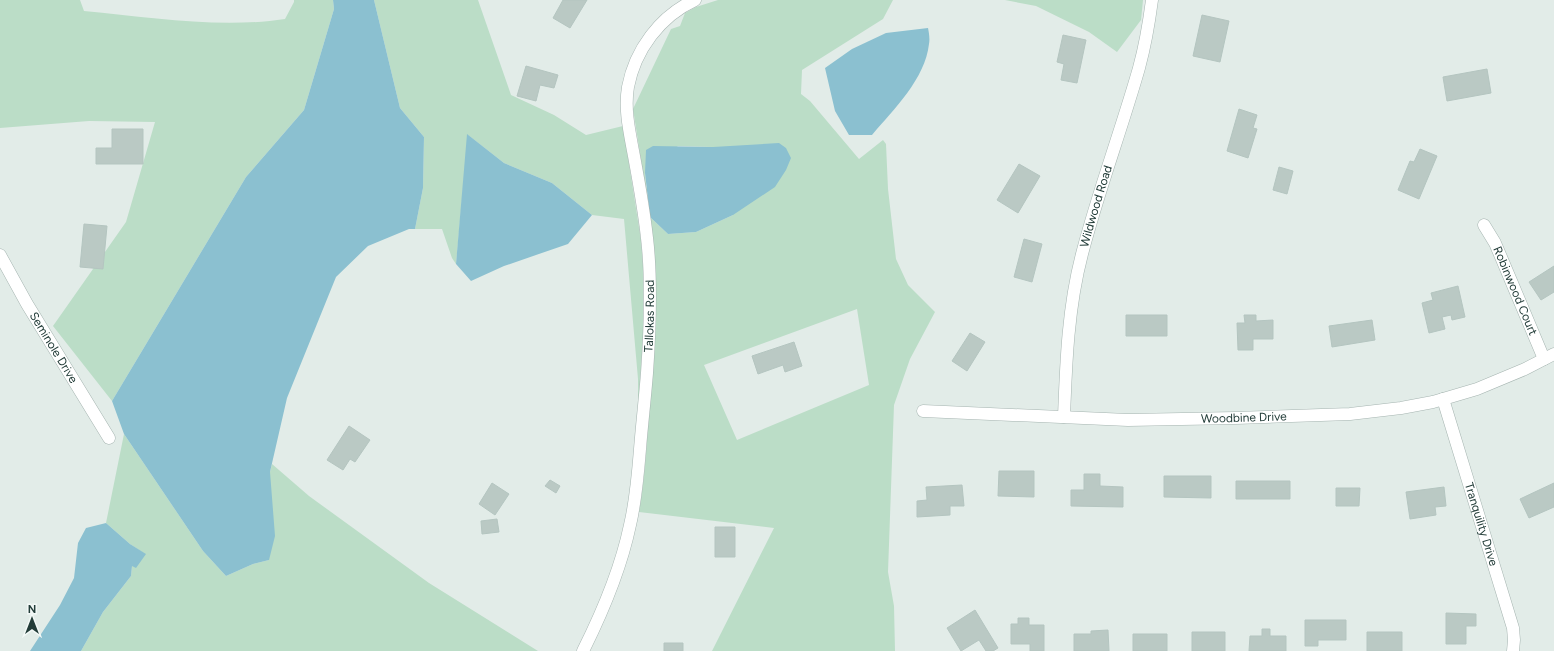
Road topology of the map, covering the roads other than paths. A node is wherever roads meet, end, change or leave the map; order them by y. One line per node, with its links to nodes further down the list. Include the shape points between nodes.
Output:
1 (695, 0): 10 (street, Tallokas Road, via 667,18 652,33 634,63 628,88 628,117 648,252 649,340 646,390 630,526 608,595)
2 (1152, 0): 8 (street, Wildwood Road, via 1139,67 1082,256 1069,336)
3 (1484, 225): 5 (street, Robinwood Court)
4 (0, 256): 9 (street, Seminole Drive)
5 (1549, 357): 6 (street, Woodbine Drive, via 1503,379)
6 (1443, 399): 8 (street, Woodbine Drive, via 1401,408 1350,414 1128,420); 11 (street, Tranquility Drive, via 1513,628)
7 (923, 411): 8 (street, Woodbine Drive)
8 (1064, 417)
9 (109, 438)
10 (583, 651)
11 (1513, 651)

